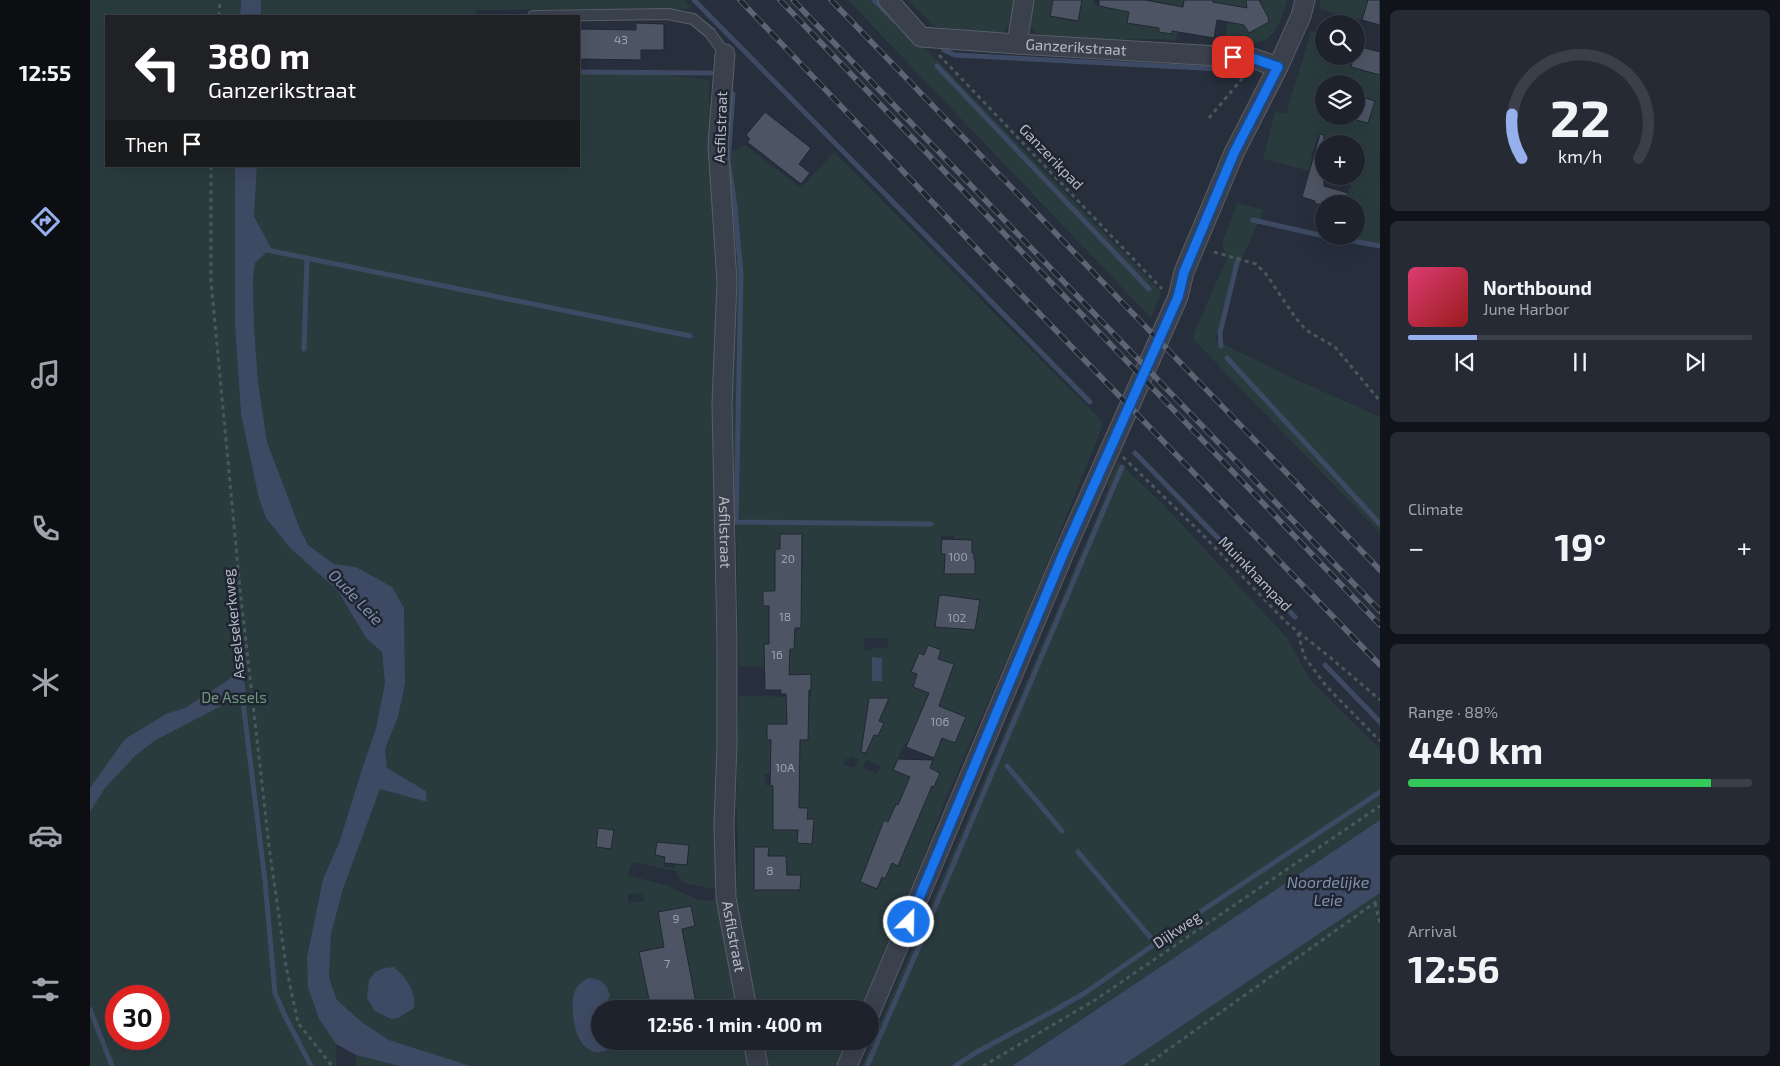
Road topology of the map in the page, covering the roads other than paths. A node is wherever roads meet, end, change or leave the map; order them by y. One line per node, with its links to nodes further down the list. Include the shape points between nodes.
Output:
1 (888, 0): 5 (street, Ganzerikstraat, via 921,37)
2 (1024, 0): 5 (street)
3 (1305, 0): 7 (street)
4 (580, 15): 6 (lane, via 668,14 693,19 710,33)
5 (1016, 44): 7 (street, Ganzerikstraat, via 1252,58)
6 (725, 54): 8 (street, Asfilstraat, via 718,145 727,281 722,404 727,644 724,825 726,898)
7 (1278, 67): 9 (street, via 1234,153 1184,272 1178,297 1064,552)
8 (744, 1000)
9 (875, 1000)
10 (755, 1050): 12 (street)
11 (854, 1050): 13 (street)
12 (758, 1066)
13 (847, 1066)

